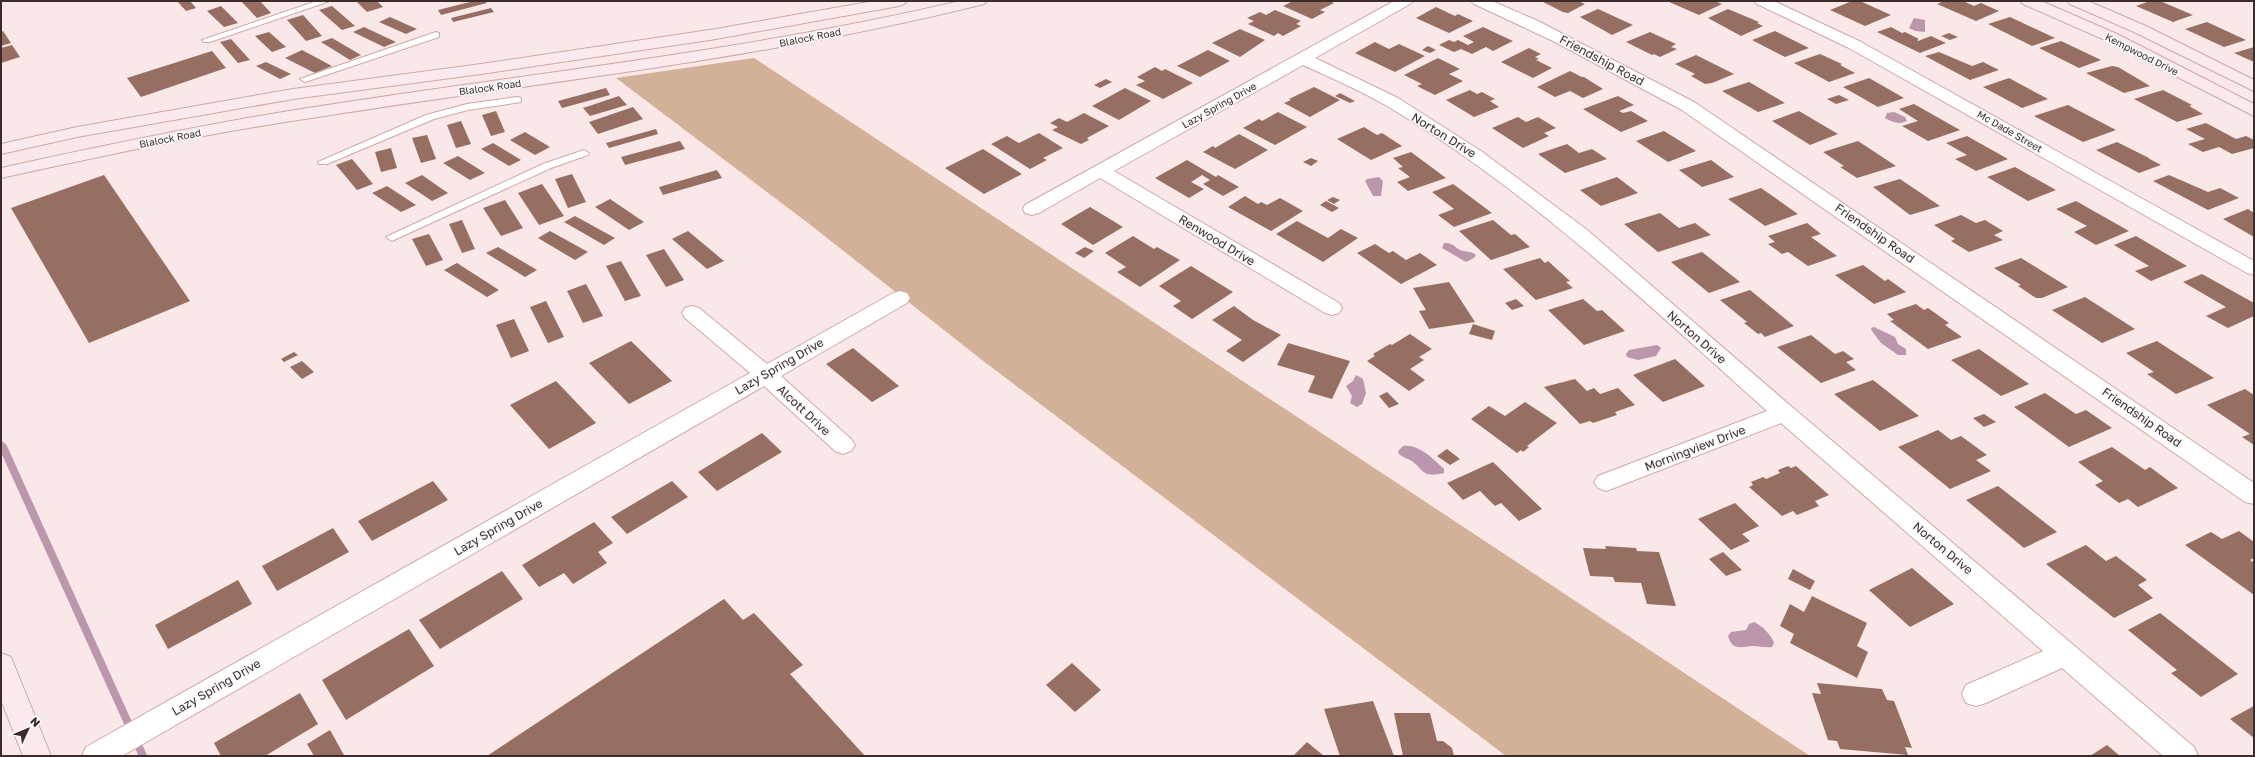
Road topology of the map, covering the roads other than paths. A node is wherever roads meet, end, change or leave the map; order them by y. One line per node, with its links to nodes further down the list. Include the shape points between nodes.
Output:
1 (326, 1): 12 (lane)
2 (899, 1): 18 (main road, Blalock Road, via 716,34 293,94 76,132)
3 (979, 1): 22 (main road, Blalock Road, via 914,18 747,49 289,116 85,154)
4 (1405, 1): 13 (street, Lazy Spring Drive)
5 (1479, 1): 33 (street, Friendship Road, via 1586,51 1688,106)
6 (1762, 1): 25 (street, Mc Dade Street, via 1882,59)
7 (2028, 1): 10 (main road, Kempwood Drive)
8 (2075, 1): 9 (main road, Kempwood Drive)
9 (2125, 23): 10 (main road); 15 (main road, Kempwood Drive)
10 (2098, 31): 17 (main road, Kempwood Drive)
11 (436, 35): 14 (lane)
12 (207, 40)
13 (1302, 58): 21 (street, Lazy Spring Drive); 30 (street, Norton Drive, via 1392,102 1475,154 1579,233)
14 (305, 79)
15 (2254, 86)
16 (517, 100): 20 (lane, via 467,107 430,117)
17 (2254, 111)
18 (1, 149)
19 (584, 153): 24 (lane, via 547,166)
20 (323, 162)
21 (1101, 171): 23 (street, Lazy Spring Drive); 27 (street, Renwood Drive)
22 (1, 173)
23 (1032, 208)
24 (392, 237)
25 (2254, 269)
26 (900, 298): 29 (street, Lazy Spring Drive)
27 (1332, 308)
28 (692, 313): 29 (street, Alcott Drive)
29 (765, 374): 31 (street, Alcott Drive); 38 (street, Lazy Spring Drive)
30 (1784, 413): 32 (street, Morningview Drive); 34 (street, Norton Drive)
31 (843, 445)
32 (1606, 482)
33 (2254, 494)
34 (2066, 653): 36 (street); 39 (street, Norton Drive)
35 (1, 665): 37 (main road)
36 (1976, 694)
37 (37, 756)
38 (96, 756)
39 (2184, 756)

